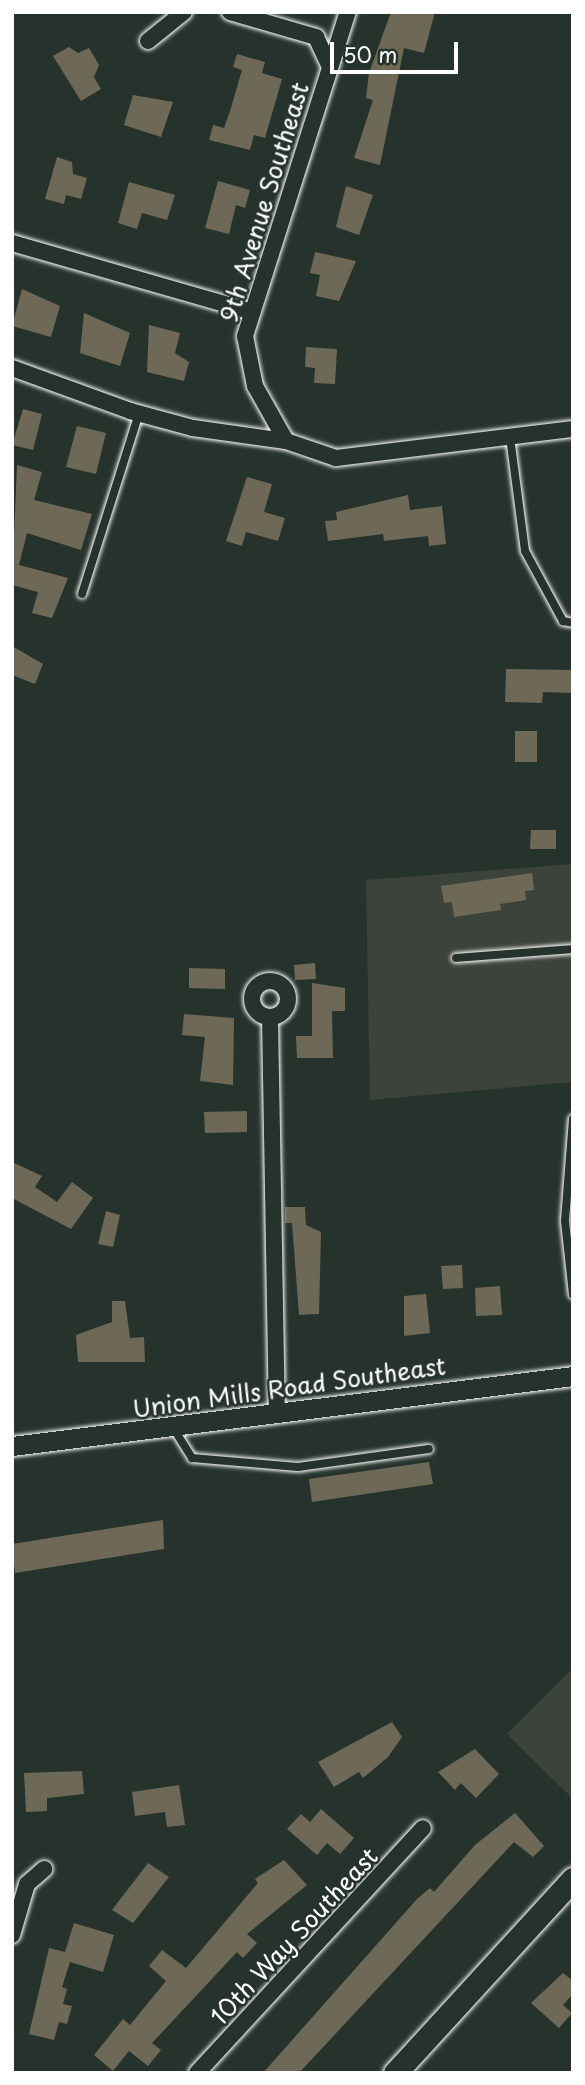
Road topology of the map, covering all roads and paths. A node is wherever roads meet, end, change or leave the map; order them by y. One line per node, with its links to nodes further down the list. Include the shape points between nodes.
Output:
1 (184, 12): 4 (street)
2 (230, 12): 5 (street, via 316,37)
3 (348, 12): 5 (street, 9th Avenue Southeast)
4 (148, 41)
5 (329, 65): 7 (street, 9th Avenue Southeast)
6 (12, 243): 7 (street)
7 (252, 312): 12 (street, 9th Avenue Southeast, via 248,362)
8 (12, 368): 9 (street)
9 (139, 413): 12 (street); 13 (lane)
10 (573, 429): 11 (street)
11 (510, 437): 12 (street, via 355,458); 14 (lane, via 525,551 563,621)
12 (286, 441)
13 (82, 594)
14 (573, 623)
15 (573, 949): 16 (lane)
16 (456, 957)
17 (270, 1018): 21 (street)
18 (573, 1119): 19 (lane, via 565,1221)
19 (573, 1295)
20 (573, 1376): 21 (street, Union Mills Road Southeast)
21 (277, 1412): 22 (street, Union Mills Road Southeast)
22 (172, 1426): 23 (street, Union Mills Road Southeast); 24 (lane, via 192,1458 298,1467)
23 (12, 1446)
24 (429, 1448)
25 (423, 1828): 29 (street, 10th Way Southeast)
26 (44, 1869): 28 (street, via 27,1884)
27 (573, 1879): 30 (main road)
28 (12, 1935)
29 (197, 2073)
30 (395, 2073)

